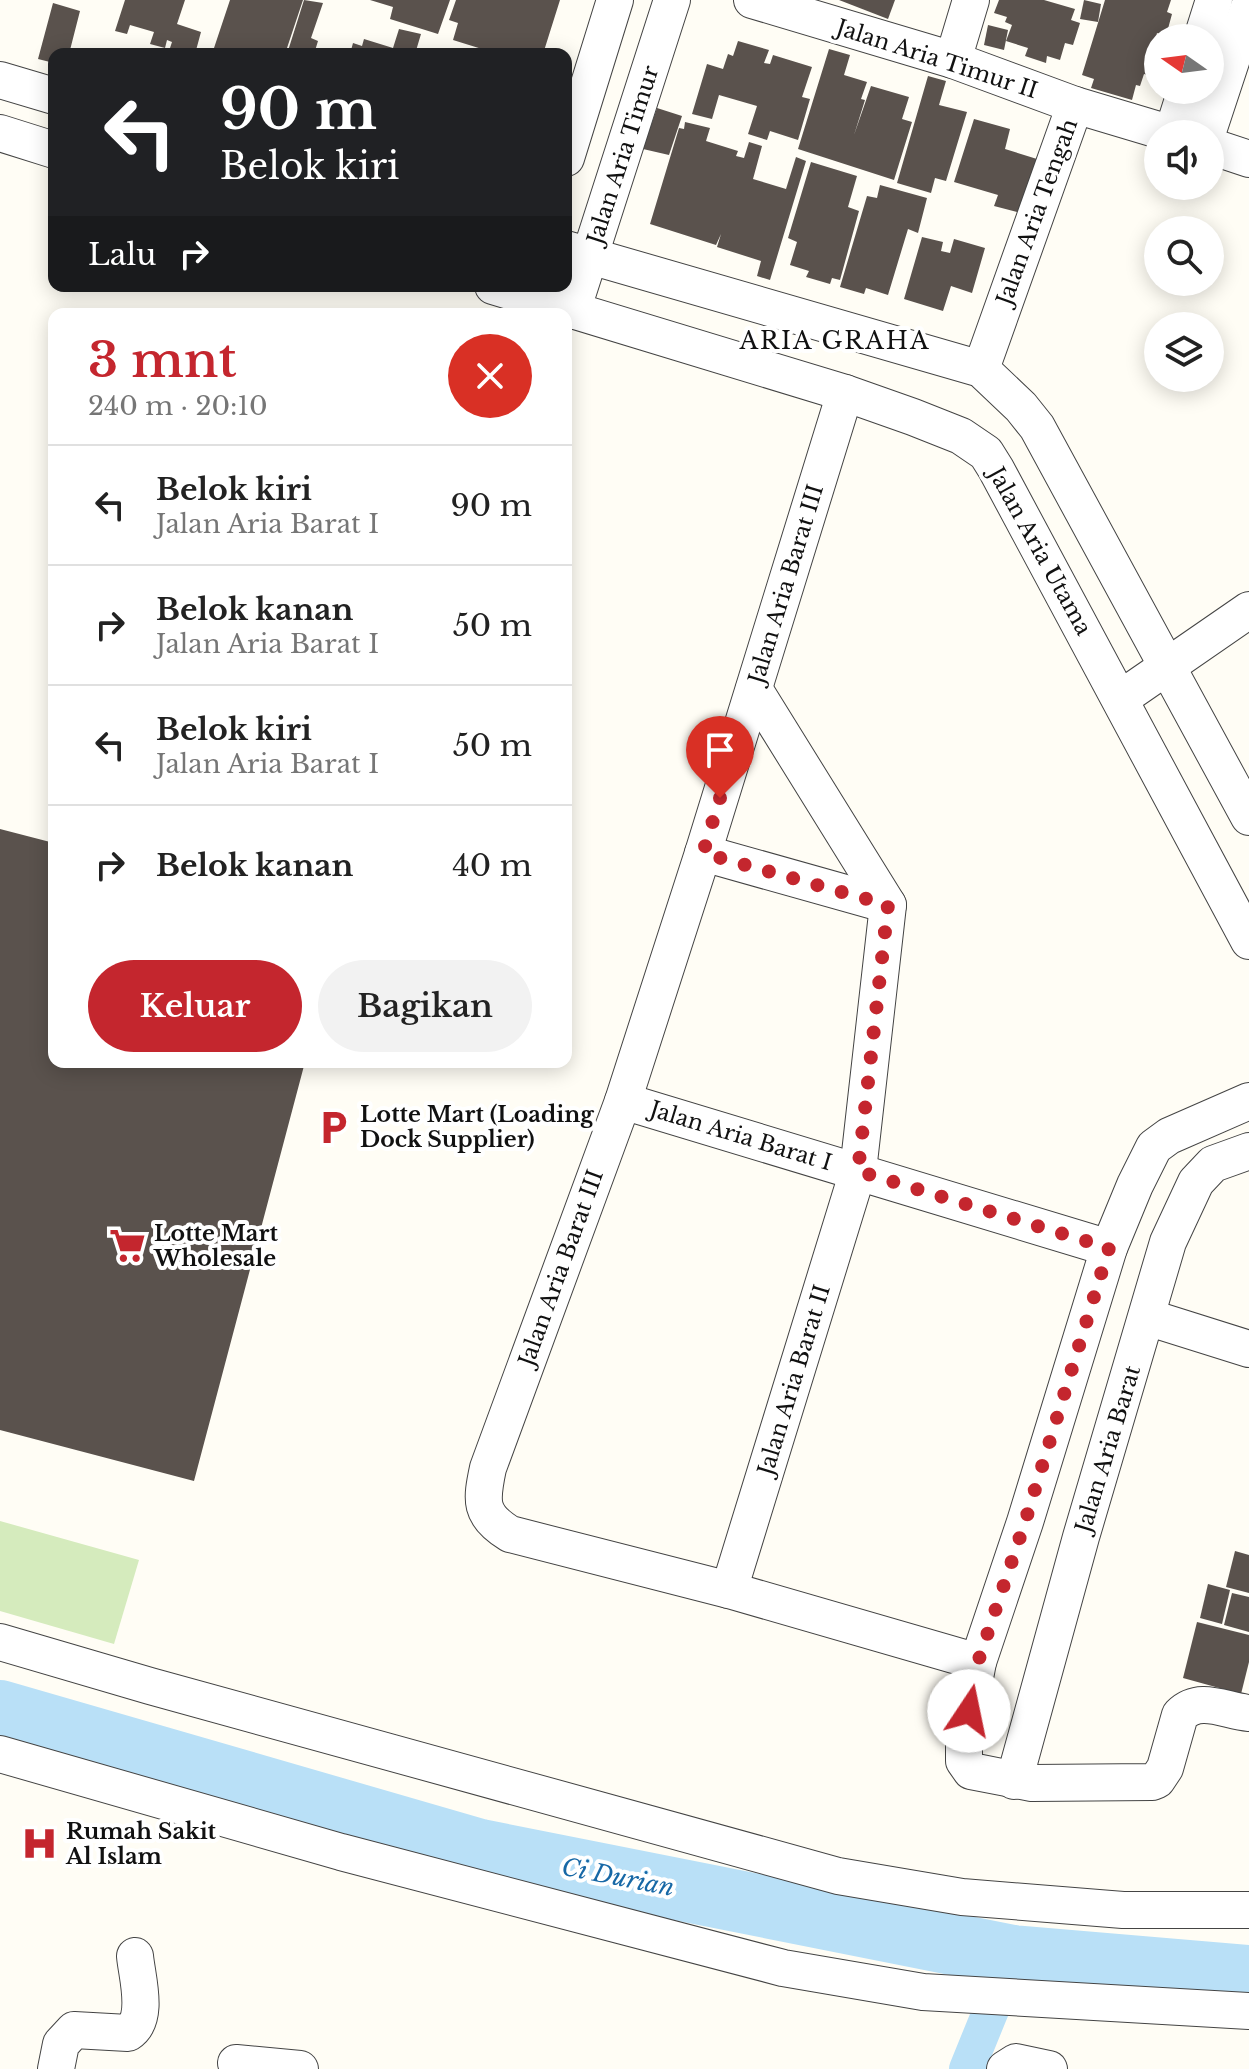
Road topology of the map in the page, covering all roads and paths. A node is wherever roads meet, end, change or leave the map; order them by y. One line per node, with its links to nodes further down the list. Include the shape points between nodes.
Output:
1 (615, 0): 13 (street)
2 (672, 0): 17 (street, Jalan Aria Timur)
3 (752, 0): 6 (street, Jalan Aria Timur II)
4 (971, 0): 6 (street)
5 (1229, 13): 10 (street)
6 (953, 60): 9 (street, Jalan Aria Timur II)
7 (0, 80): 8 (street)
8 (48, 94)
9 (1075, 105): 11 (street, Jalan Aria Tengah); 21 (street, Jalan Aria Tengah)
10 (1210, 120)
11 (1144, 126)
12 (0, 133): 14 (street)
13 (572, 139)
14 (48, 148)
15 (1224, 151): 16 (street)
16 (1249, 159)
17 (578, 252): 20 (street, Jalan Aria Timur); 21 (street)
18 (521, 292): 19 (street, Jalan Aria Utama)
19 (564, 308)
20 (572, 311): 22 (street, Jalan Aria Utama)
21 (981, 369): 24 (street, via 1037,427)
22 (845, 393): 25 (street, Jalan Aria Barat III); 26 (street, Jalan Aria Utama, via 961,436 986,453)
23 (1249, 610): 24 (street)
24 (1167, 667): 26 (street); 27 (street)
25 (754, 689): 28 (street, Jalan Aria Barat III); 29 (street)
26 (1120, 699): 30 (street, Jalan Aria Utama)
27 (1249, 817)
28 (703, 853): 29 (street); 31 (street, Jalan Aria Barat III)
29 (888, 905): 34 (street, Jalan Aria Barat I)
30 (1249, 941)
31 (623, 1101): 34 (street, Jalan Aria Barat I); 40 (street, Jalan Aria Barat III, via 482,1496 495,1525 510,1534)
32 (1249, 1101): 35 (street, via 1154,1147)
33 (1249, 1151): 36 (street, Jalan Aria Barat, via 1213,1164 1186,1198)
34 (858, 1171): 35 (street, Jalan Aria Barat I); 40 (street, Jalan Aria Barat II)
35 (1109, 1248): 38 (street)
36 (1147, 1317): 37 (street); 39 (street, Jalan Aria Barat)
37 (1249, 1349)
38 (1025, 1522): 39 (street); 42 (street)
39 (1081, 1537): 45 (street, Jalan Aria Barat)
40 (729, 1590): 42 (street, Jalan Aria Barat III)
41 (0, 1642): 46 (street, via 838,1876 962,1897 1123,1910)
42 (978, 1662): 45 (street, via 964,1761 971,1771)
43 (1249, 1713): 45 (street, via 1201,1703 1186,1709 1163,1774 1152,1782)
44 (0, 1754): 48 (street, via 341,1852 783,1968 923,1992)
45 (1014, 1781)
46 (1249, 1910)
47 (135, 1956): 50 (street, via 138,2023 128,2033 74,2030 61,2044)
48 (1249, 2011)
49 (236, 2063): 51 (street)
50 (56, 2069)
51 (300, 2069)
52 (1005, 2069): 53 (street, via 1016,2062)
53 (1049, 2069)

